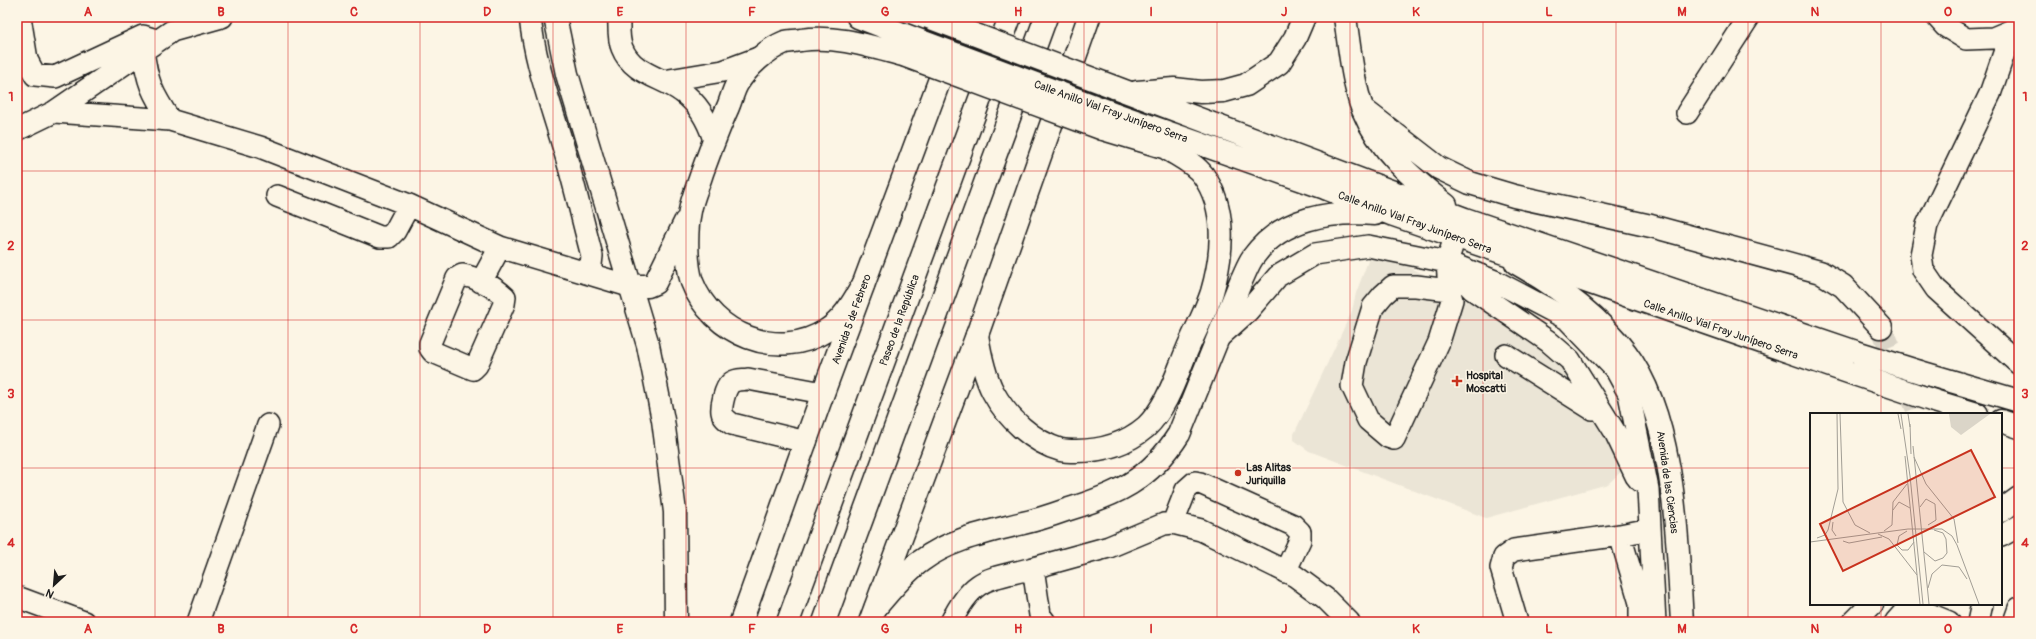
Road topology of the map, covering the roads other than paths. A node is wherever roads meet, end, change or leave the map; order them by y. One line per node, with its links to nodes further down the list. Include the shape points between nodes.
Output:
1 (20, 17): 17 (street, via 27,60 35,74 55,77 142,36)
2 (222, 17): 17 (street)
3 (530, 17): 39 (street, via 533,46 565,152 592,256)
4 (555, 17): 42 (main road, via 567,74)
5 (619, 17): 20 (street, via 621,46 625,54 637,68)
6 (858, 17): 18 (main road, Calle Anillo Vial Fray Junípero Serra)
7 (928, 17): 21 (main road, Calle Anillo Vial Fray Junípero Serra, bridge)
8 (963, 17): 41 (main road, Avenida 5 de Febrero)
9 (1010, 17): 77 (main road, Paseo de la República)
10 (1046, 17): 78 (main road)
11 (1089, 17): 45 (main road)
12 (1304, 17): 21 (main road, via 1295,38 1279,63 1246,85 1224,91 1201,92)
13 (1345, 17): 22 (main road)
14 (1749, 17): 24 (street)
15 (1936, 17): 16 (street, via 1966,39 1993,38)
16 (2015, 25): 48 (street, via 1990,94 1926,224 1921,255 1923,270 1936,289)
17 (163, 35): 23 (street); 25 (street, via 147,77 156,99)
18 (908, 47): 19 (main road, via 820,37 786,42); 26 (main road, Calle Anillo Vial Fray Junípero Serra, bridge)
19 (758, 58): 20 (street, via 724,71); 28 (main road, via 737,84)
20 (663, 81): 28 (street, via 682,92 698,106)
21 (1122, 89): 35 (main road, Calle Anillo Vial Fray Junípero Serra)
22 (1363, 109): 35 (main road, via 1385,150); 44 (main road, via 1439,168 1470,183 1514,196 1651,226 1820,272 1844,286)
23 (54, 112): 25 (street); 27 (street)
24 (1687, 113)
25 (170, 120): 32 (street, via 260,147)
26 (1108, 121): 29 (main road); 30 (main road, Calle Anillo Vial Fray Junípero Serra)
27 (17, 130)
28 (714, 140): 33 (main road)
29 (1166, 148): 30 (main road); 45 (main road, via 1191,164 1202,174 1211,188 1219,218 1221,243 1212,292 1164,404 1146,427 1122,443 1095,451 1062,451 1034,438 1014,420 994,393 982,363)
30 (1325, 188): 34 (main road, Calle Anillo Vial Fray Junípero Serra)
31 (277, 196): 32 (street, via 380,237 389,237 395,231)
32 (409, 205): 36 (street)
33 (690, 212): 41 (main road, via 688,263 692,281 710,312 723,325 739,335 775,344 811,338 827,330 849,310); 42 (main road, via 655,283 648,286)
34 (1391, 214): 35 (main road, Calle Anillo Vial Fray Junípero Serra); 46 (main road, via 1350,212 1311,217 1285,228 1266,242 1253,258 1240,281)
35 (1460, 228): 37 (main road, Calle Anillo Vial Fray Junípero Serra); 38 (street); 50 (main road, Calle Anillo Vial Fray Junípero Serra, bridge)
36 (500, 247): 39 (street); 40 (street)
37 (1491, 249): 53 (main road, Calle Anillo Vial Fray Junípero Serra, bridge); 66 (main road, Avenida de las Ciencias, via 1543,278 1574,300 1626,353 1645,386 1662,430 1673,507)
38 (1447, 262): 43 (street); 46 (street, via 1368,246 1315,254 1278,276 1248,311); 51 (street, via 1497,282 1567,319 1616,370 1629,394); 52 (street, via 1472,289 1548,341 1570,360)
39 (590, 273): 42 (street)
40 (481, 282)
41 (863, 285): 49 (main road, Avenida 5 de Febrero)
42 (629, 286): 75 (main road, via 648,344 664,428 675,512)
43 (1449, 290): 43 (street, via 1393,286 1374,307 1358,355 1352,386 1368,420 1388,437 1394,439 1439,342 1452,300)
44 (1881, 327)
45 (976, 334): 72 (main road)
46 (1218, 338): 72 (main road, via 1179,434 1167,453 1129,486 1103,499 1025,523 985,532 951,545 921,561)
47 (1506, 355): 52 (street, via 1592,409)
48 (2019, 364)
49 (823, 393): 57 (main road, Avenida 5 de Febrero); 57 (street, via 748,379 730,384 726,391 722,411 725,419 732,424)
50 (2019, 401)
51 (1631, 406): 52 (street); 58 (street)
52 (1606, 412): 58 (street, via 1636,476)
53 (1974, 413)
54 (2002, 421): 56 (main road)
55 (268, 425): 74 (street)
56 (2019, 427)
57 (806, 442): 76 (main road, Avenida 5 de Febrero)
58 (1648, 489): 61 (street)
59 (1173, 523): 64 (street, via 1164,524 1109,547); 65 (street, via 1201,530); 65 (street, via 1186,490 1195,482 1200,483 1294,525 1300,532 1300,540)
60 (2019, 526): 63 (street)
61 (1650, 529): 62 (street); 84 (street)
62 (1620, 535): 82 (street, via 1514,550 1504,557 1501,568); 83 (street, via 1640,603)
63 (2002, 535)
64 (1033, 568): 79 (street, via 984,581 970,591); 80 (street, via 1040,615)
65 (1286, 572): 81 (street, via 1325,598)
66 (1679, 581): 85 (street); 86 (main road, Avenida de las Ciencias)
67 (17, 597): 73 (street)
68 (1871, 605): 87 (main road)
69 (1911, 605): 88 (main road); 89 (street)
70 (1982, 605): 90 (street)
71 (2019, 608): 91 (street)
72 (873, 614)
73 (84, 622)
74 (198, 622)
75 (676, 622)
76 (742, 622)
77 (788, 622)
78 (824, 622)
79 (952, 622)
80 (1045, 622)
81 (1349, 622)
82 (1517, 622)
83 (1640, 622)
84 (1655, 622)
85 (1660, 622)
86 (1682, 622)
87 (1854, 622)
88 (1896, 622)
89 (1949, 622)
90 (1978, 622)
91 (2014, 622)

